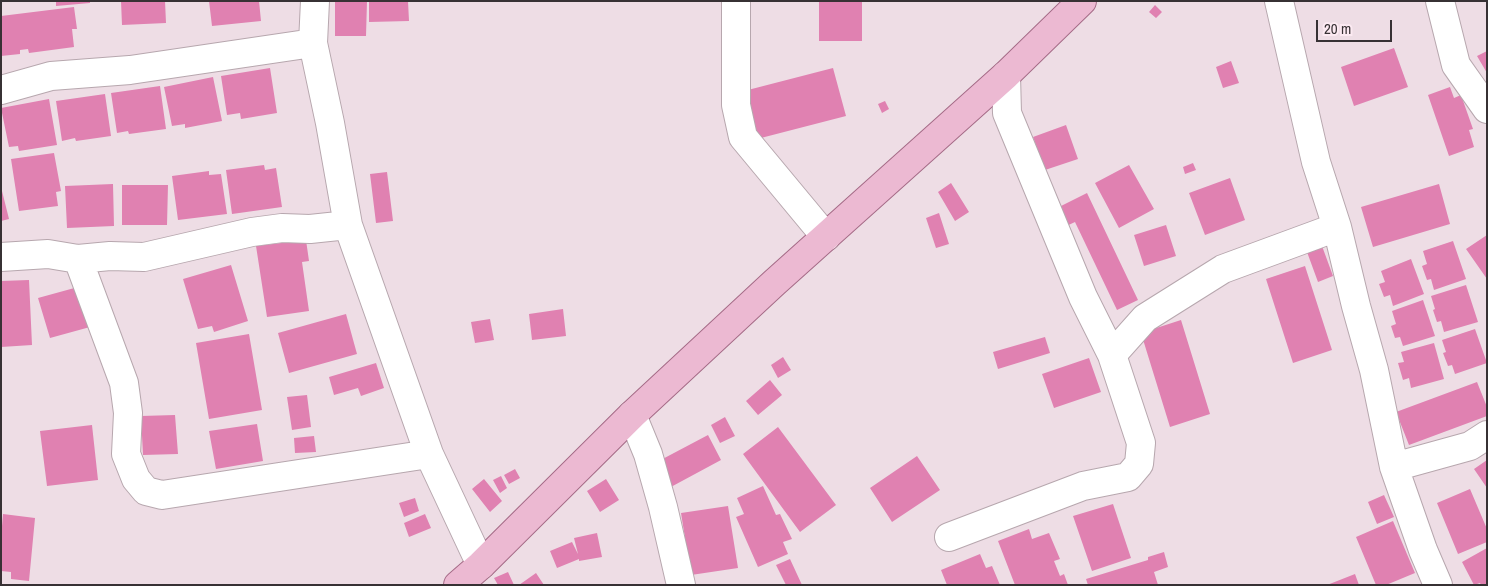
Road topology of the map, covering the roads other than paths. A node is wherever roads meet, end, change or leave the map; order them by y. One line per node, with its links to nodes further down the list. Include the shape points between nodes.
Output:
1 (315, 1): 6 (street)
2 (736, 1): 12 (street, via 736,105 743,137)
3 (1082, 1): 7 (main road)
4 (1279, 1): 11 (street, via 1316,162)
5 (1440, 1): 9 (street, via 1456,65)
6 (313, 43): 8 (street, via 130,70 51,76); 10 (street)
7 (1006, 74): 12 (main road); 15 (street, via 1007,113 1083,297)
8 (1, 90)
9 (1487, 108)
10 (348, 225): 14 (street, via 252,232 144,257); 18 (street)
11 (1337, 227): 15 (street, via 1223,269 1144,318); 19 (street, via 1374,370)
12 (826, 238): 16 (main road)
13 (1, 257): 14 (street, via 48,254)
14 (78, 259): 18 (street, via 124,383 128,414 126,454 136,479 146,491 162,495)
15 (1112, 355): 20 (street, via 1141,443 1140,464 1128,477 1083,486)
16 (632, 415): 21 (main road); 23 (street, via 651,463)
17 (1487, 435): 19 (street, via 1470,446)
18 (429, 454): 21 (street)
19 (1394, 467): 24 (street)
20 (949, 537)
21 (481, 565): 22 (main road)
22 (458, 585)
23 (681, 585)
24 (1438, 585)

